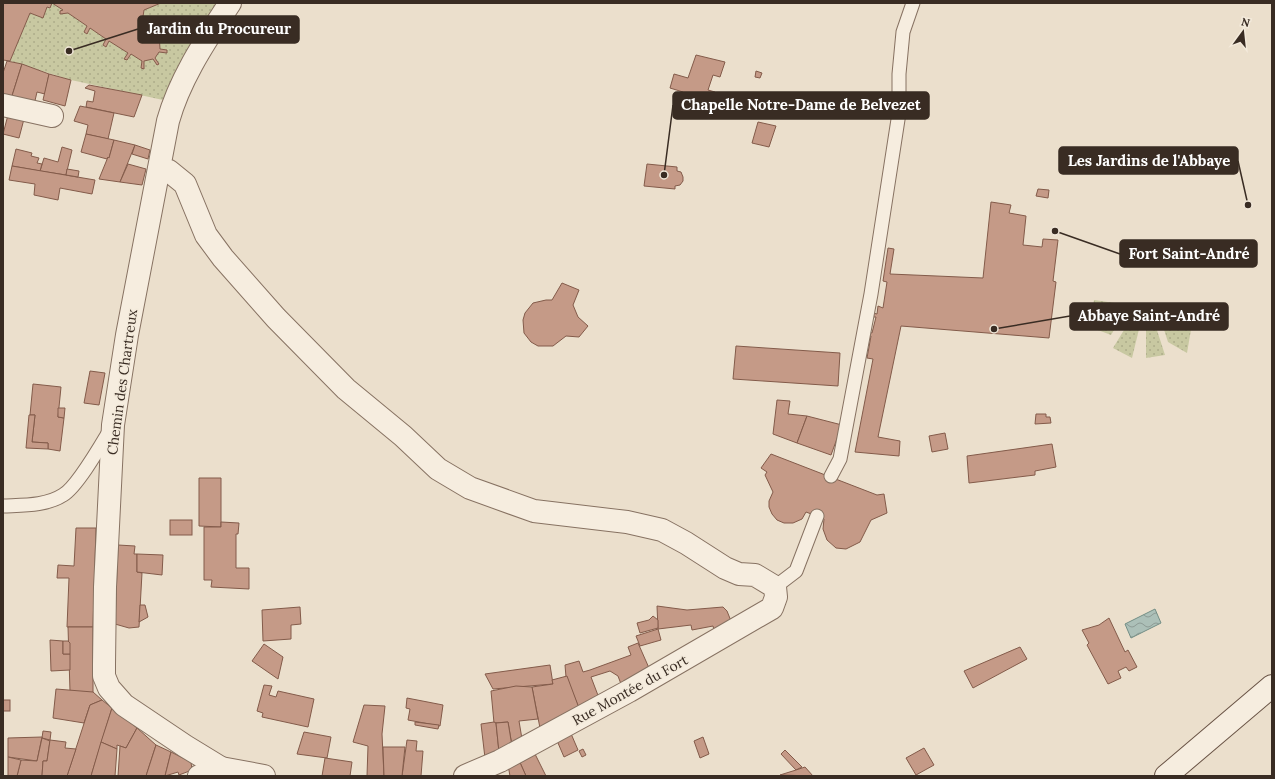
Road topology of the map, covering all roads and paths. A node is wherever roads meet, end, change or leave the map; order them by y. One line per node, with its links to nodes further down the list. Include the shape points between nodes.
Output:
1 (230, 3): 5 (street, Chemin des Chartreux, via 211,31 173,102)
2 (913, 3): 7 (lane, via 903,32 899,113 871,294 840,459)
3 (3, 105): 4 (street)
4 (52, 116)
5 (159, 170): 6 (street, Chemin des Chartreux, via 127,335); 10 (street, via 169,171 185,184 200,224 210,241 276,318 346,388 438,469 470,488 534,511 627,522 662,530 724,568 739,574 755,575)
6 (113, 425): 8 (lane, via 87,467 64,495 41,504); 12 (street, Chemin des Chartreux, via 105,587 104,676 109,688 124,705)
7 (831, 476)
8 (3, 506)
9 (817, 516): 10 (lane, via 796,570)
10 (776, 587): 15 (street, Rue Montée du Fort, via 772,608 629,691 500,761)
11 (1272, 686): 16 (street)
12 (221, 768): 13 (street); 14 (street)
13 (200, 776)
14 (264, 776)
15 (465, 776)
16 (1166, 776)

